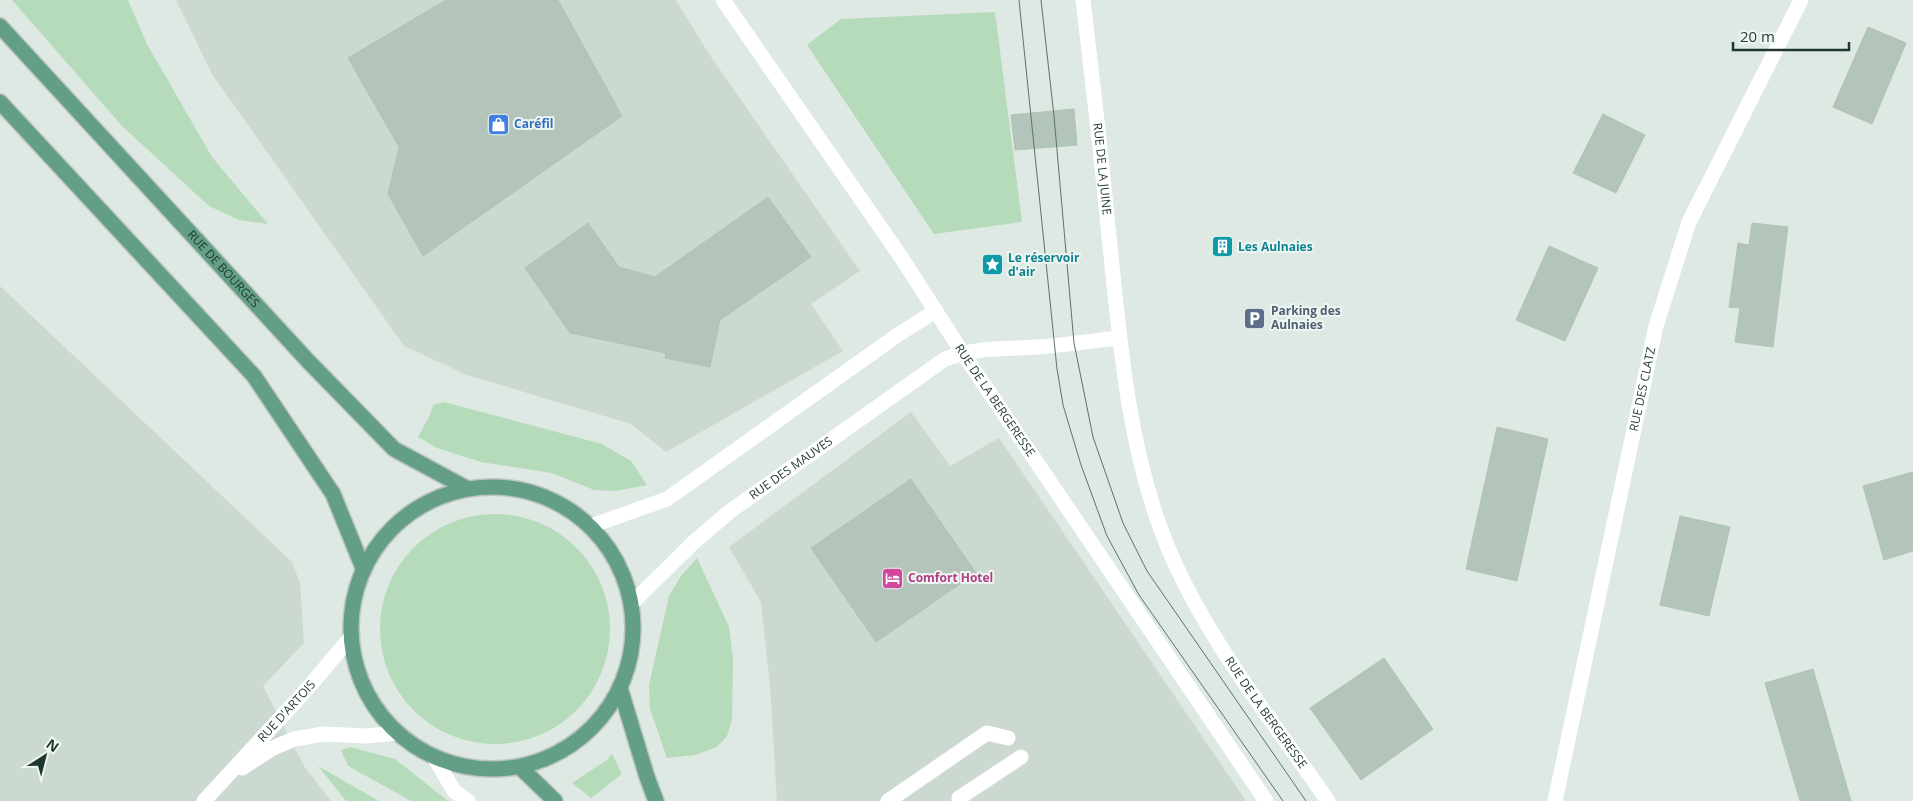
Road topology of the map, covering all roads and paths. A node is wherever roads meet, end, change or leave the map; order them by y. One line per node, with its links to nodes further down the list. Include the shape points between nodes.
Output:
1 (723, 0): 6 (street, RUE DE LA BERGERESSE)
2 (1084, 0): 7 (street, RUE DE LA JUINE)
3 (1801, 0): 29 (street, RUE DES CLATZ, via 1689,222 1656,326)
4 (0, 26): 9 (main road, RUE DE BOURGES, via 308,361 394,449)
5 (0, 102): 11 (main road, via 254,376 334,494)
6 (936, 310): 8 (street, RUE DE LA BERGERESSE); 10 (street, via 668,499)
7 (1119, 338): 8 (street, RUE DES MAUVES); 28 (street, RUE DE LA BERGERESSE, via 1140,466 1160,528 1181,577 1220,646)
8 (962, 352): 12 (street, RUE DES MAUVES, via 925,371 729,512); 27 (street, RUE DE LA BERGERESSE)
9 (466, 488): 10 (main road, via 500,486 533,492 564,506); 11 (main road, via 424,503 409,514 388,531)
10 (591, 526): 12 (main road, via 618,562)
11 (363, 568): 13 (main road, via 352,602)
12 (632, 603): 14 (main road, via 632,647)
13 (350, 638): 15 (main road, via 357,673 369,698); 20 (street, RUE D'ARTOIS)
14 (620, 688): 19 (main road, via 596,725 561,752); 24 (main road)
15 (397, 733): 17 (main road); 20 (street, RUE D'ARTOIS, via 366,736 324,734 294,739 273,748)
16 (1008, 738): 25 (street, via 987,734)
17 (434, 757): 19 (main road, via 476,768); 22 (street, via 454,791)
18 (1021, 757): 26 (street, via 959,798)
19 (520, 767): 23 (main road)
20 (222, 781): 21 (street, RUE D'ARTOIS)
21 (204, 801)
22 (468, 801)
23 (555, 801)
24 (656, 801)
25 (888, 801)
26 (961, 801)
27 (1266, 801)
28 (1328, 801)
29 (1555, 801)

